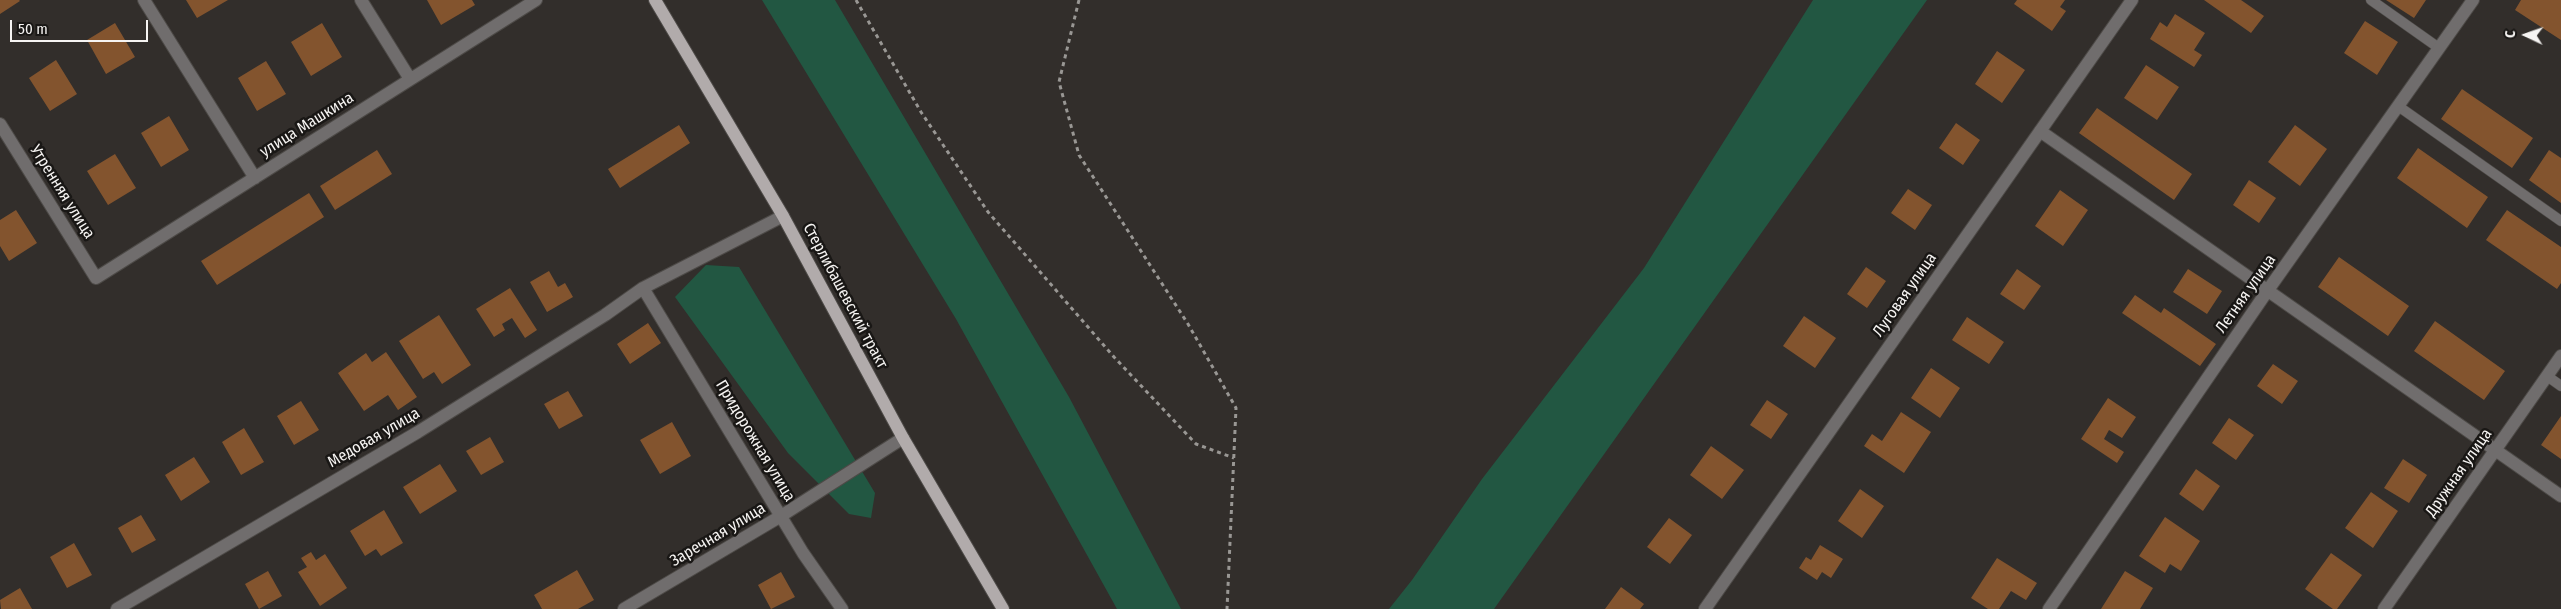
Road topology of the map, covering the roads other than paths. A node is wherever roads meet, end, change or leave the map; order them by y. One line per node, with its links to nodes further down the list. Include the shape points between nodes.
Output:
1 (144, 0): 13 (street)
2 (361, 0): 9 (street)
3 (536, 0): 9 (street, улица Машкина)
4 (655, 0): 14 (main road, Стерлибашевский тракт)
5 (2132, 0): 12 (street, Луговая улица)
6 (2371, 0): 8 (lane)
7 (2473, 0): 8 (street, Летняя улица)
8 (2439, 48): 10 (street, Летняя улица)
9 (410, 79): 13 (street, улица Машкина)
10 (2398, 106): 15 (lane); 18 (street, Летняя улица)
11 (0, 124): 16 (street, Утренняя улица)
12 (2040, 131): 18 (street); 30 (street, Луговая улица)
13 (254, 178): 16 (street, улица Машкина)
14 (783, 216): 17 (street, Медовая улица); 22 (main road, Стерлибашевский тракт)
15 (2561, 221)
16 (96, 278)
17 (643, 288): 25 (street, Придорожная улица); 26 (street, Медовая улица, via 418,432)
18 (2268, 290): 23 (street); 31 (street, Летняя улица)
19 (2561, 356): 20 (street, Дружная улица)
20 (2547, 376): 21 (lane); 23 (street, Дружная улица)
21 (2561, 386)
22 (903, 438): 25 (street, Заречная улица); 29 (main road, Стерлибашевский тракт)
23 (2496, 449): 24 (street); 32 (street, Дружная улица)
24 (2561, 496)
25 (781, 516): 27 (street, Заречная улица); 28 (street, Придорожная улица)
26 (117, 609)
27 (624, 609)
28 (842, 609)
29 (1004, 609)
30 (1705, 609)
31 (2049, 609)
32 (2384, 609)

